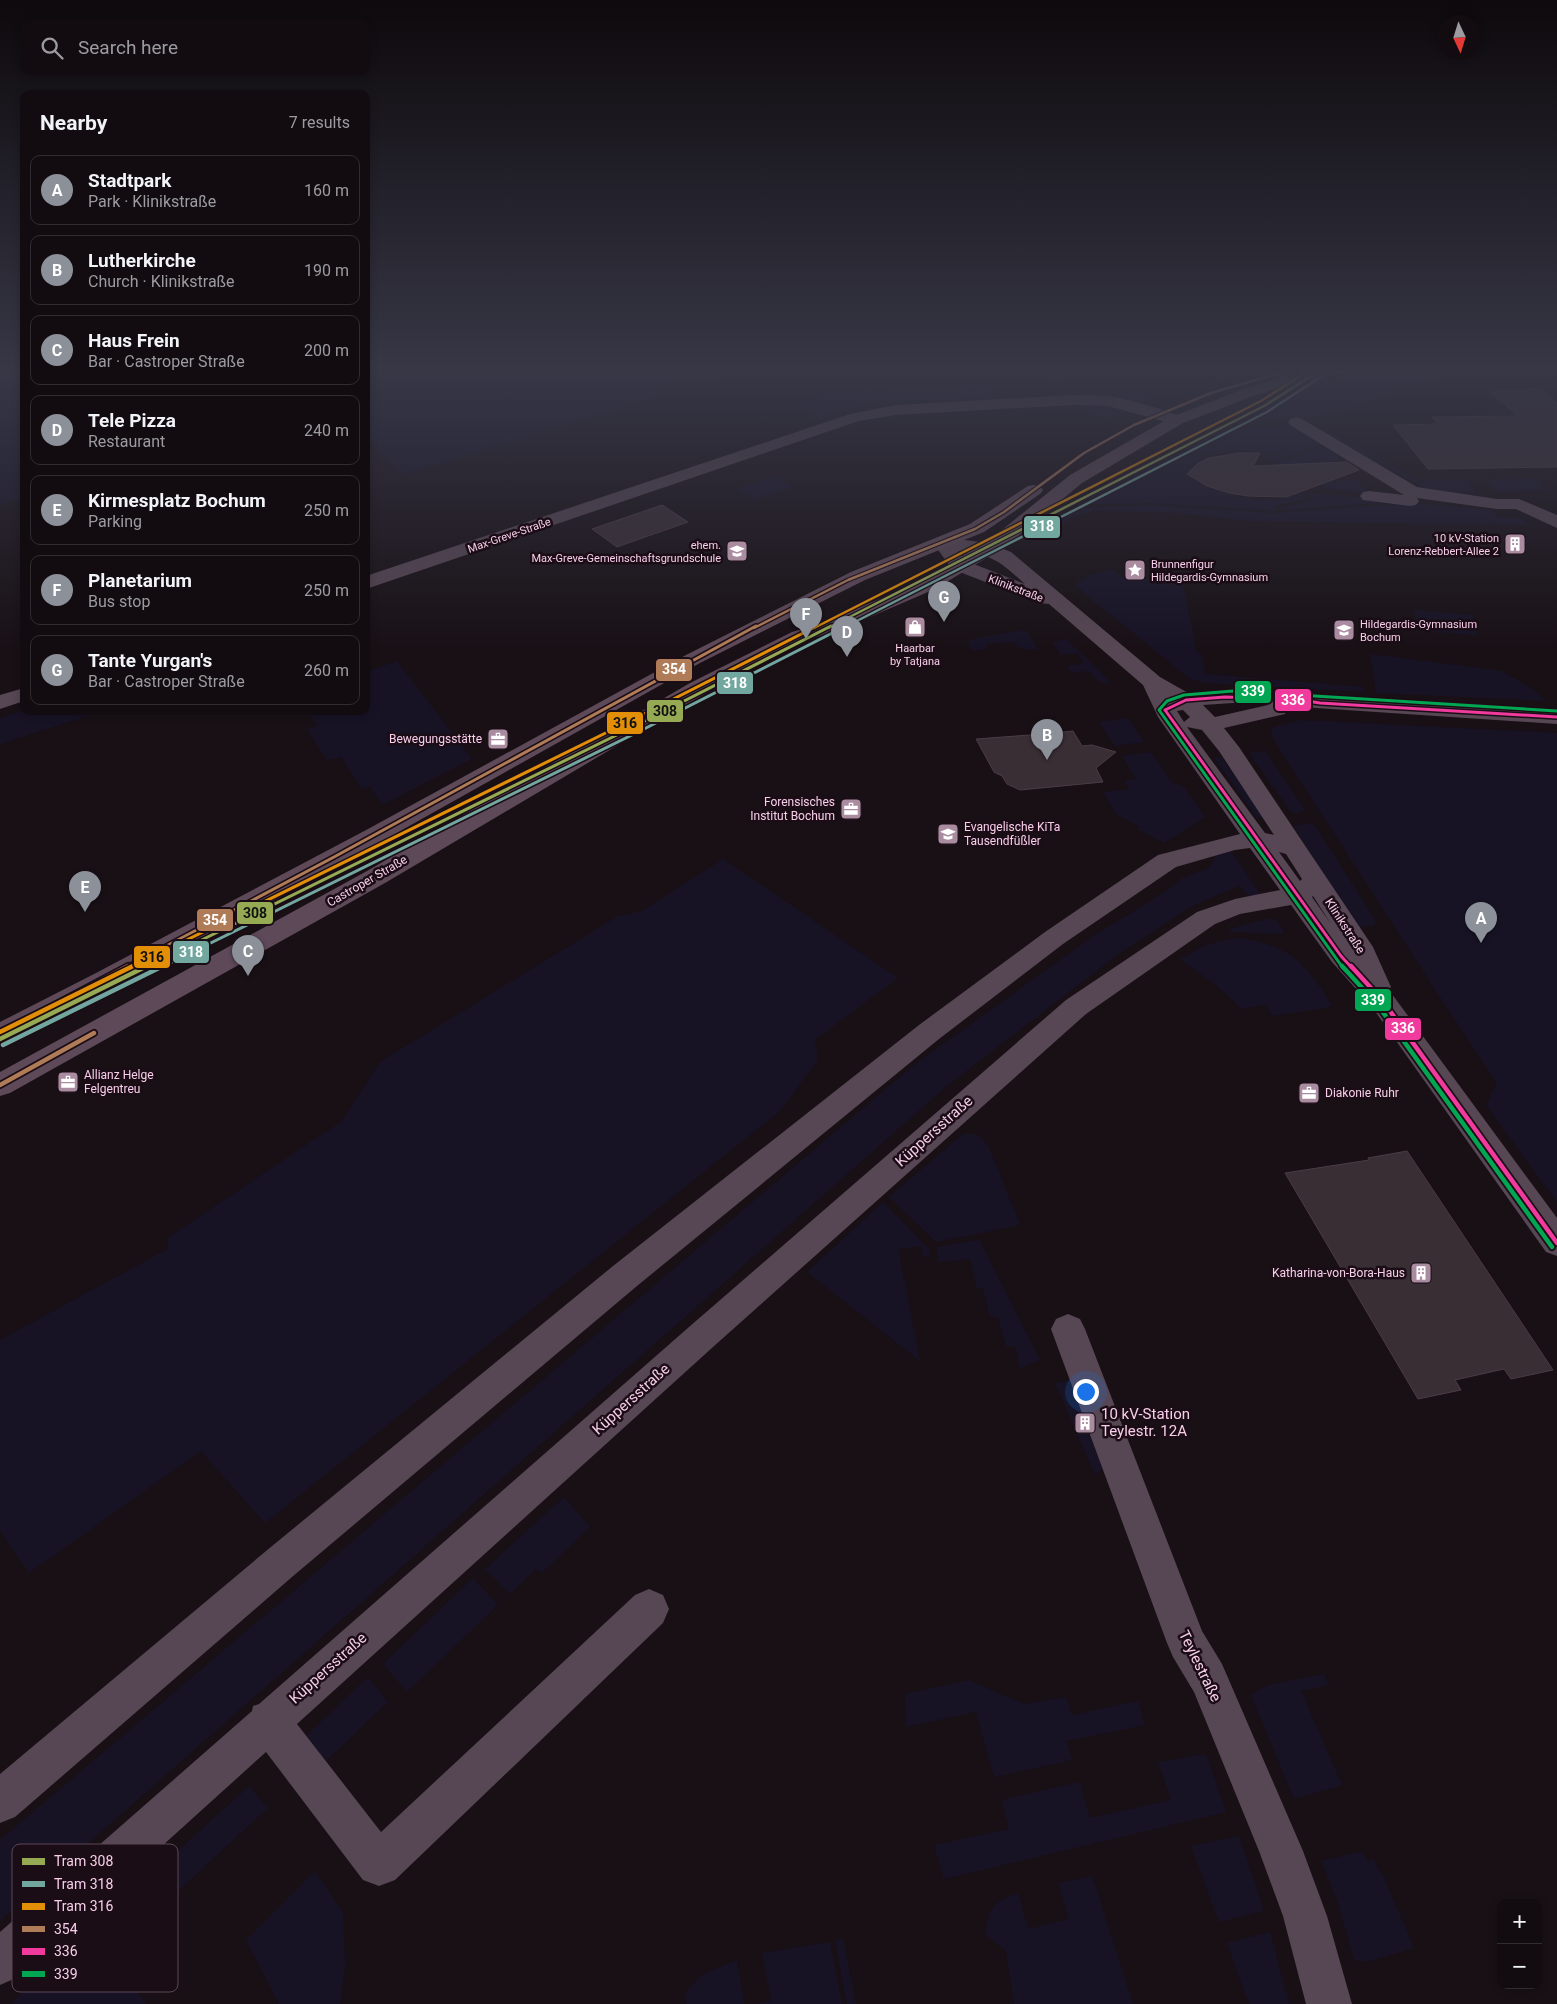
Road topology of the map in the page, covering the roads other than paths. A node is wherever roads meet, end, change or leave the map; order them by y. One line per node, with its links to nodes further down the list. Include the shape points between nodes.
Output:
1 (721, 463): 11 (street, Max-Greve-Straße)
2 (1072, 463): 8 (main road, via 1010,508 977,528)
3 (1104, 463): 9 (main road, Castroper Straße, via 1076,479)
4 (1357, 463): 6 (street)
5 (1368, 496): 6 (street)
6 (1410, 498): 7 (street, via 1519,504)
7 (1557, 522)
8 (942, 543): 9 (street, Klinikstraße); 10 (street); 23 (main road, via 858,576 693,658)
9 (988, 549): 10 (main road, Castroper Straße); 12 (street, Klinikstraße, via 1004,556)
10 (959, 565): 12 (street, Klinikstraße); 24 (main road, Castroper Straße, via 928,585 835,625 799,636 698,688)
11 (370, 581)
12 (1064, 606): 13 (street, Klinikstraße)
13 (1152, 682): 15 (street, Klinikstraße); 18 (street, Klinikstraße)
14 (20, 695): 16 (street)
15 (1186, 700): 17 (street, via 1225,697); 18 (street); 20 (street, Klinikstraße)
16 (0, 702)
17 (1320, 703): 19 (street); 20 (street, via 1276,709)
18 (1167, 714): 20 (street); 21 (street, Klinikstraße)
19 (1557, 717)
20 (1210, 725): 22 (street, Klinikstraße, via 1228,746)
21 (1258, 840): 22 (street); 25 (street, Klinikstraße); 32 (street, via 1208,848 1167,861 1054,938 929,1032 617,1282)
22 (1295, 848): 25 (street, Klinikstraße)
23 (338, 854): 24 (main road); 26 (main road)
24 (376, 877): 27 (main road, Castroper Straße)
25 (1307, 888): 28 (street, Klinikstraße, via 1364,953 1382,1000); 31 (street, Küppersstraße, via 1206,918 1076,1007)
26 (0, 1034)
27 (0, 1085)
28 (1557, 1243)
29 (1068, 1329): 36 (street, Teylestraße, via 1187,1642 1208,1678 1281,1851 1305,1916)
30 (649, 1609): 31 (street, via 380,1864)
31 (268, 1721): 33 (street, Küppersstraße)
32 (0, 1802)
33 (131, 1844)
34 (12, 1951): 35 (street, Küppersstraße)
35 (0, 1962)
36 (1329, 2004)

